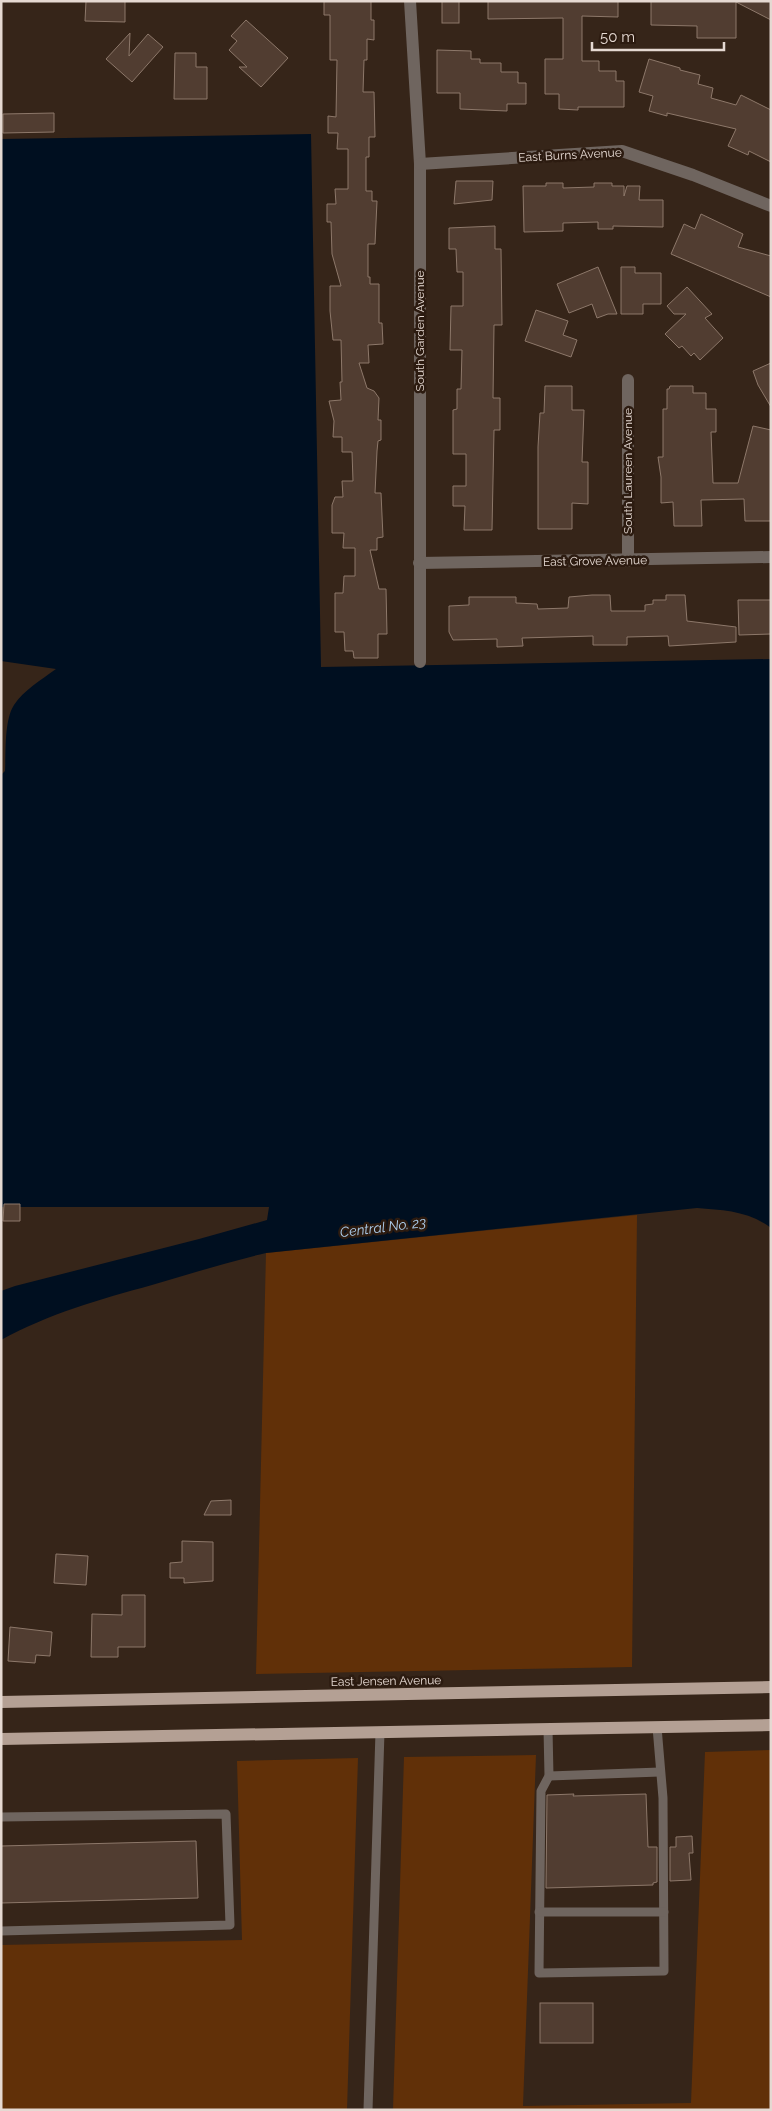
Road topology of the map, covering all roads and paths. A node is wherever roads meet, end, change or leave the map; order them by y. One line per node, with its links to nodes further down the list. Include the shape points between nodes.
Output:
1 (410, 1): 2 (street, South Garden Avenue)
2 (420, 164): 3 (street, East Burns Avenue, via 622,151); 7 (street, South Garden Avenue)
3 (771, 206)
4 (628, 380): 6 (street, South Laureen Avenue)
5 (771, 557): 6 (street, East Grove Avenue)
6 (628, 561): 7 (street, East Grove Avenue)
7 (419, 563): 8 (street, South Garden Avenue)
8 (420, 662)
9 (771, 1687): 10 (main road, East Jensen Avenue)
10 (1, 1702)
11 (771, 1725): 12 (main road)
12 (657, 1727): 13 (main road); 16 (lane)
13 (548, 1729): 14 (main road); 17 (lane)
14 (380, 1732): 15 (main road); 22 (lane)
15 (1, 1739)
16 (660, 1772): 17 (lane); 20 (lane)
17 (549, 1776): 19 (lane, via 541,1790)
18 (1, 1817): 21 (lane, via 226,1814 230,1925)
19 (539, 1912): 20 (lane); 20 (lane, via 538,1973 664,1971)
20 (664, 1912)
21 (1, 1931)
22 (368, 2110)

